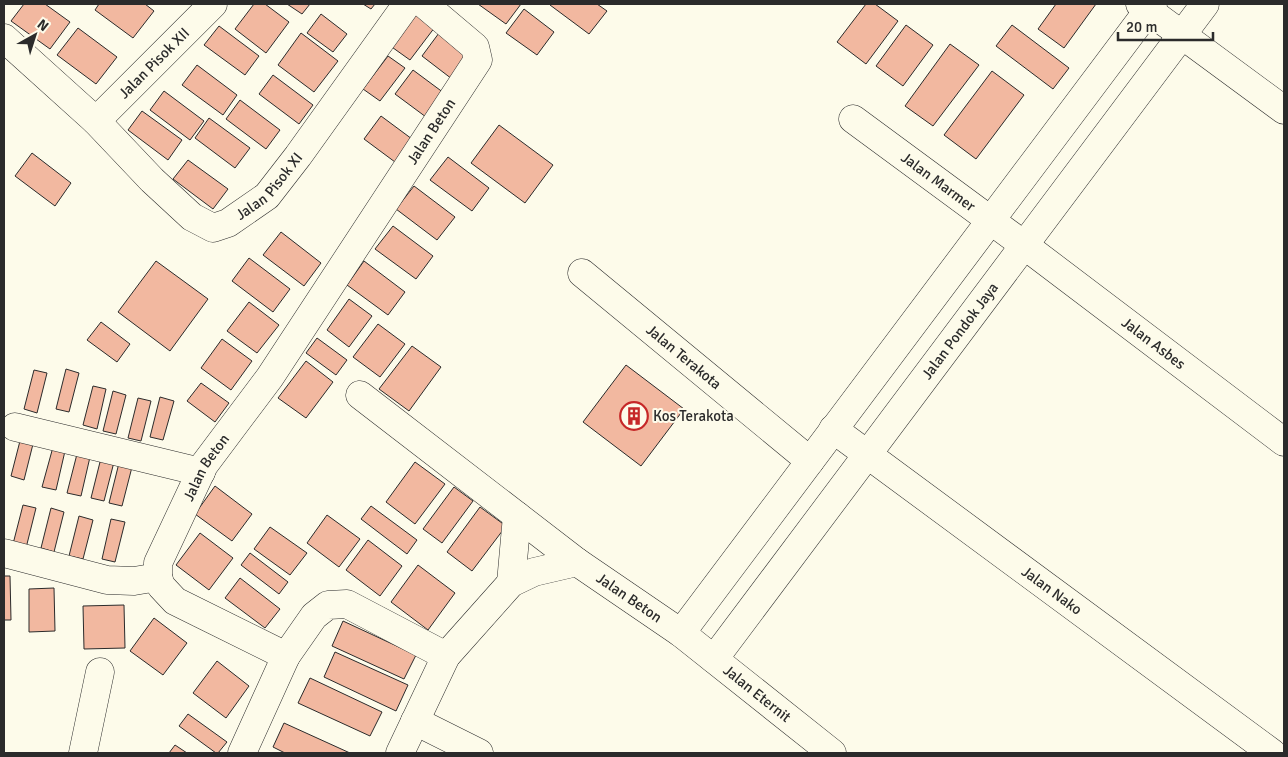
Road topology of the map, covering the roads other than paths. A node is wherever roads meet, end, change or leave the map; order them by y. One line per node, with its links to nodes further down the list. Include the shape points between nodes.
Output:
1 (213, 4): 10 (street, Jalan Pisok XII)
2 (407, 4): 10 (street, Jalan Pisok XI, via 267,196 228,223 213,228 192,217)
3 (424, 4): 20 (street, Jalan Beton, via 474,47 478,60 270,377)
4 (1206, 4): 6 (street, Jalan Pondok Jaya)
5 (1147, 6): 6 (street); 11 (street)
6 (1182, 34): 8 (street); 12 (street, Jalan Pondok Jaya)
7 (4, 38): 10 (street, Jalan Pisok XI)
8 (1284, 110)
9 (853, 119): 11 (street, Jalan Marmer)
10 (96, 121)
11 (990, 220): 12 (street, Jalan Marmer); 16 (street)
12 (1024, 244): 17 (street, Jalan Asbes); 18 (street, Jalan Pondok Jaya)
13 (582, 273): 19 (street, Jalan Terakota)
14 (360, 395): 21 (street, Jalan Beton)
15 (15, 427): 20 (street)
16 (834, 430): 18 (street, Jalan Nako); 19 (street)
17 (1284, 442)
18 (867, 454): 29 (street, Jalan Pondok Jaya); 37 (street, Jalan Nako)
19 (810, 461): 26 (street)
20 (201, 472): 24 (street, Jalan Beton, via 158,564)
21 (517, 516): 23 (street, Jalan Beton); 25 (street)
22 (4, 553): 24 (street, via 107,580 134,581)
23 (577, 562): 25 (street, via 534,572); 26 (street, Jalan Beton)
24 (158, 577): 27 (street, via 161,586 175,601)
25 (511, 583): 28 (street)
26 (681, 633): 29 (street, Jalan Eternit)
27 (286, 656): 28 (street, via 314,616 328,605 347,604); 33 (street)
28 (446, 656): 31 (street)
29 (714, 658): 36 (street, Jalan Eternit)
30 (100, 672): 32 (street)
31 (415, 721): 34 (street); 35 (street)
32 (83, 753)
33 (242, 753)
34 (400, 753)
35 (479, 753)
36 (832, 753)
37 (1272, 753)

